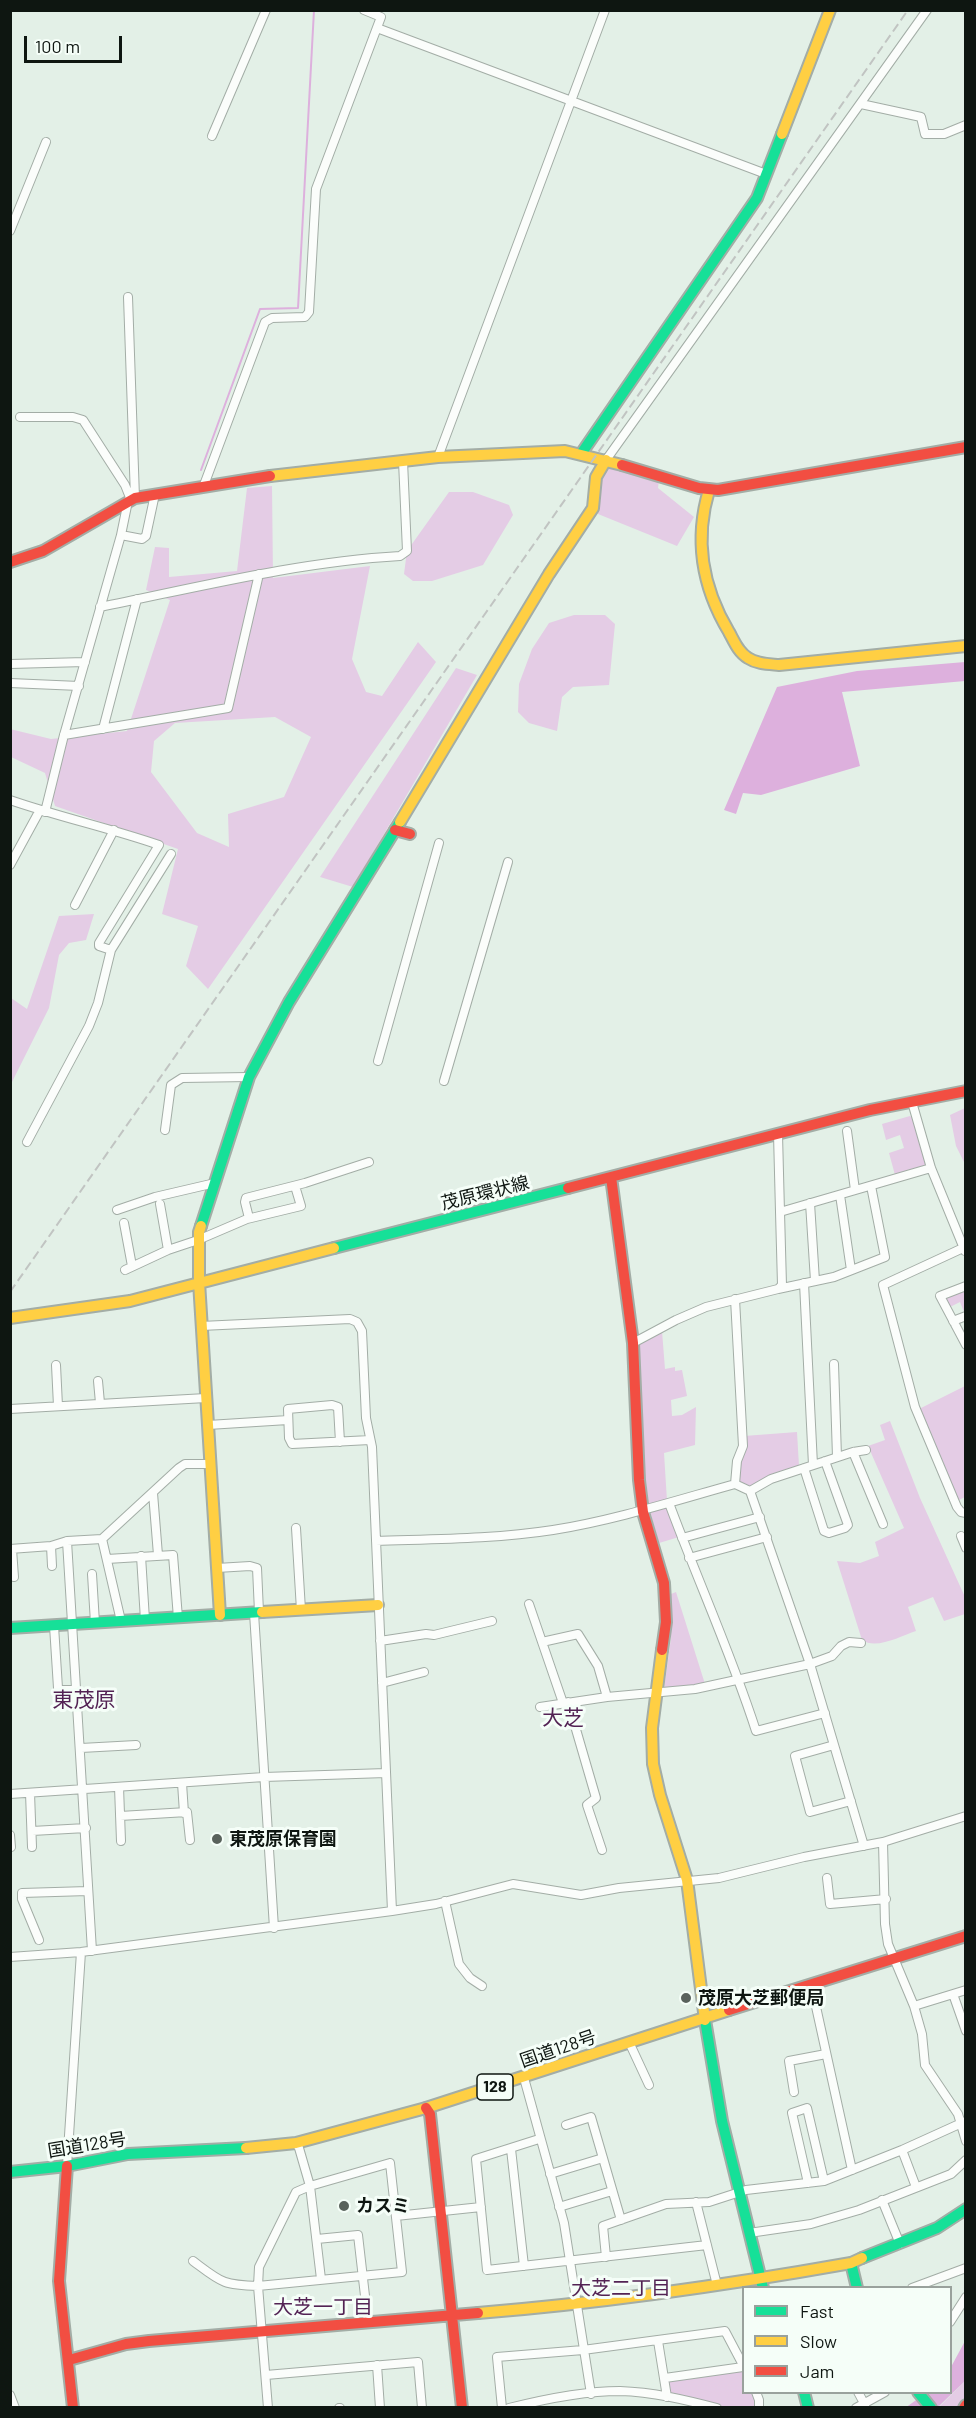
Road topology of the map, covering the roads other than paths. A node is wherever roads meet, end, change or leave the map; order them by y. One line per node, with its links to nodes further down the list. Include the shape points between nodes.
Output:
1 (267, 10): 10 (street)
2 (364, 10): 6 (street, via 381,17)
3 (605, 10): 7 (street)
4 (830, 10): 12 (main road)
5 (927, 10): 8 (street)
6 (377, 28): 7 (street); 21 (street, via 316,189 309,312 305,316 265,322)
7 (572, 101): 12 (street); 18 (street)
8 (861, 104): 9 (street, via 921,117 925,134 944,134); 19 (street)
9 (966, 125)
10 (212, 136)
11 (46, 142): 13 (street)
12 (766, 174): 17 (main road, via 757,198)
13 (10, 231)
14 (128, 297): 24 (street)
15 (21, 417): 24 (street, via 83,420)
16 (966, 447): 22 (main road)
17 (581, 454): 18 (main road, via 555,450); 19 (main road)
18 (438, 457): 20 (main road)
19 (606, 460): 22 (main road); 40 (main road, via 596,477 593,508)
20 (403, 461): 21 (main road); 27 (street, via 405,554)
21 (204, 485): 23 (main road)
22 (709, 490): 30 (main road, via 699,542 708,588 718,617 748,659 779,664)
23 (155, 494): 24 (main road); 25 (street, via 146,536 142,539)
24 (131, 499): 25 (street); 26 (main road, via 43,551)
25 (121, 535): 29 (street)
26 (10, 562)
27 (259, 574): 28 (street); 35 (street, via 228,708)
28 (137, 599): 29 (street); 35 (street)
29 (100, 607): 31 (street)
30 (966, 646)
31 (85, 662): 32 (street); 34 (street)
32 (10, 664)
33 (10, 682): 34 (street)
34 (79, 686): 36 (street)
35 (103, 729): 36 (street)
36 (64, 735): 38 (street)
37 (10, 800): 38 (street)
38 (43, 811): 39 (street); 45 (street)
39 (114, 830): 46 (street); 47 (street, via 159,845 99,943)
40 (395, 830): 41 (main road); 49 (main road, via 289,1002)
41 (410, 834)
42 (439, 843): 48 (street)
43 (171, 854): 47 (street)
44 (508, 862): 50 (street)
45 (10, 865)
46 (75, 905)
47 (111, 950): 56 (street, via 89,1026)
48 (378, 1061)
49 (249, 1077): 53 (street, via 183,1078 174,1082); 60 (main road)
50 (444, 1081)
51 (966, 1091): 52 (main road, 茂原環状線)
52 (912, 1102): 55 (main road, 茂原環状線); 58 (street)
53 (165, 1130)
54 (847, 1131): 63 (street)
55 (778, 1134): 59 (main road, 茂原環状線); 68 (street)
56 (27, 1142)
57 (369, 1162): 61 (street)
58 (931, 1168): 62 (street); 73 (street)
59 (611, 1177): 76 (main road, 茂原環状線); 85 (main road)
60 (215, 1183): 67 (street); 71 (main road)
61 (295, 1186): 69 (street, via 246,1198); 69 (street, via 301,1206)
62 (871, 1186): 63 (street); 74 (street, via 885,1257)
63 (855, 1190): 64 (street)
64 (840, 1195): 65 (street); 74 (street)
65 (810, 1203): 68 (street); 75 (street)
66 (160, 1204): 72 (street)
67 (117, 1210)
68 (780, 1212): 79 (street, via 782,1285)
69 (249, 1218): 71 (street)
70 (124, 1223): 72 (street, via 129,1268)
71 (198, 1240): 72 (street); 76 (main road)
72 (168, 1250)
73 (964, 1250): 110 (street, via 884,1285 915,1407 957,1507)
74 (851, 1270): 75 (street)
75 (815, 1281): 77 (street)
76 (199, 1282): 82 (main road, 茂原環状線, via 130,1301); 84 (main road)
77 (804, 1283): 79 (street); 103 (street)
78 (966, 1286): 83 (street, via 940,1296)
79 (778, 1289): 80 (street)
80 (735, 1299): 85 (street, via 684,1317); 105 (street, via 743,1446)
81 (966, 1316): 83 (street)
82 (10, 1318)
83 (953, 1321): 86 (street)
84 (201, 1326): 90 (main road); 96 (street, via 336,1319 357,1322 362,1331)
85 (633, 1343): 109 (main road)
86 (966, 1345)
87 (834, 1364): 100 (street)
88 (56, 1365): 92 (street)
89 (98, 1381): 91 (street)
90 (206, 1398): 91 (street); 95 (main road)
91 (100, 1403): 92 (street)
92 (58, 1406): 93 (street)
93 (10, 1409)
94 (288, 1420): 95 (street); 97 (street, via 292,1444); 97 (street, via 291,1407 338,1407)
95 (208, 1425): 102 (main road)
96 (370, 1440): 97 (street); 119 (street)
97 (340, 1442)
98 (866, 1450): 99 (street)
99 (853, 1452): 100 (street); 112 (street)
100 (837, 1457): 101 (street)
101 (825, 1461): 103 (street); 104 (street, via 846,1528 824,1531)
102 (210, 1464): 107 (street, via 185,1464); 128 (main road)
103 (813, 1465): 104 (street)
104 (804, 1468): 106 (street)
105 (735, 1484): 106 (street); 108 (street)
106 (750, 1491): 111 (street)
107 (153, 1493): 117 (street); 123 (street)
108 (669, 1503): 109 (street); 116 (street)
109 (643, 1512): 119 (street, via 553,1530); 152 (main road, via 666,1603)
110 (966, 1513)
111 (760, 1517): 115 (street); 116 (street)
112 (883, 1524)
113 (296, 1528): 133 (street)
114 (961, 1536): 121 (street)
115 (767, 1537): 125 (street); 147 (street)
116 (682, 1538): 125 (street)
117 (102, 1539): 118 (street); 126 (street)
118 (67, 1541): 120 (street); 141 (street)
119 (376, 1541): 132 (street)
120 (51, 1546): 122 (street); 127 (street)
121 (966, 1548)
122 (11, 1549): 130 (street)
123 (159, 1555): 124 (street); 136 (street, via 173,1554)
124 (141, 1556): 126 (street); 137 (street)
125 (689, 1558): 149 (street)
126 (107, 1559): 138 (street)
127 (52, 1566)
128 (216, 1568): 134 (street, via 257,1568); 135 (main road)
129 (92, 1574): 140 (street)
130 (14, 1577)
131 (528, 1604): 145 (street)
132 (378, 1605): 133 (main road); 144 (street)
133 (301, 1610): 134 (main road)
134 (257, 1613): 135 (main road); 161 (street)
135 (219, 1615): 136 (main road)
136 (178, 1618): 137 (main road)
137 (145, 1620): 138 (main road)
138 (121, 1621): 140 (main road)
139 (492, 1621): 144 (street, via 434,1635)
140 (95, 1623): 141 (main road)
141 (73, 1624): 142 (main road); 151 (street)
142 (54, 1626): 143 (main road); 151 (street, via 58,1688)
143 (10, 1628)
144 (380, 1641): 150 (street)
145 (542, 1642): 153 (street, via 578,1634 598,1666); 154 (street)
146 (861, 1643): 147 (street, via 849,1642 832,1656)
147 (810, 1664): 149 (street); 156 (street)
148 (424, 1672): 150 (street)
149 (740, 1679): 152 (street); 156 (street, via 756,1731)
150 (382, 1683): 160 (street)
151 (76, 1690): 159 (street)
152 (656, 1692): 153 (street); 182 (main road, via 653,1764)
153 (607, 1697): 154 (street)
154 (566, 1702): 155 (street); 180 (street, via 596,1798 587,1805)
155 (540, 1707)
156 (825, 1713): 157 (street)
157 (834, 1744): 167 (street); 167 (street, via 795,1756 810,1812)
158 (136, 1745): 159 (street)
159 (81, 1748): 164 (street)
160 (386, 1773): 161 (street); 186 (street)
161 (264, 1777): 162 (street); 187 (street)
162 (182, 1783): 163 (street); 168 (street)
163 (119, 1787): 164 (street); 169 (street)
164 (83, 1789): 165 (street); 171 (street)
165 (30, 1793): 166 (street); 172 (street)
166 (10, 1794)
167 (851, 1801): 177 (street)
168 (184, 1812): 169 (street); 174 (street, via 189,1815)
169 (120, 1816): 175 (street)
170 (965, 1817): 176 (street)
171 (86, 1828): 172 (street); 183 (street)
172 (32, 1831): 179 (street)
173 (10, 1835): 178 (street)
174 (190, 1840)
175 (121, 1841)
176 (883, 1842): 177 (street); 184 (street)
177 (864, 1846): 182 (street, via 719,1878)
178 (11, 1847)
179 (32, 1847)
180 (602, 1850)
181 (827, 1878): 184 (street, via 830,1904)
182 (687, 1881): 185 (street, via 581,1895 513,1884); 199 (main road)
183 (88, 1891): 189 (street, via 22,1893); 190 (street)
184 (886, 1899): 193 (street, via 888,1944)
185 (445, 1901): 186 (street); 195 (street, via 459,1964)
186 (392, 1911): 187 (street)
187 (274, 1928): 190 (street)
188 (966, 1936): 193 (main road, 国道128号 / 128)
189 (39, 1940)
190 (92, 1951): 191 (street)
191 (81, 1952): 192 (street); 216 (street)
192 (10, 1957)
193 (895, 1957): 194 (main road, 国道128号 / 128); 198 (street)
194 (811, 1984): 199 (main road, 国道128号 / 128); 202 (street)
195 (482, 1986)
196 (966, 1990): 197 (street)
197 (953, 1994): 198 (street); 200 (street)
198 (914, 2006): 207 (street, via 925,2065)
199 (705, 2018): 201 (main road, 国道128号 / 128); 225 (main road, via 722,2121)
200 (966, 2031)
201 (628, 2042): 203 (main road, 国道128号 / 128); 204 (street)
202 (826, 2054): 205 (street, via 789,2061); 217 (street)
203 (524, 2078): 206 (main road, 国道128号 / 128); 209 (street)
204 (649, 2085)
205 (794, 2092)
206 (426, 2108): 211 (main road, 国道128号 / 128); 231 (main road, via 430,2114)
207 (963, 2122): 210 (street); 213 (street)
208 (566, 2125): 214 (street, via 591,2117)
209 (539, 2139): 212 (street); 219 (street)
210 (966, 2141)
211 (296, 2143): 216 (main road, 国道128号 / 128, via 128,2154); 222 (street)
212 (511, 2149): 228 (street, via 476,2159); 242 (street)
213 (902, 2150): 217 (street); 223 (street)
214 (603, 2158): 219 (street); 224 (street)
215 (966, 2160): 223 (street, via 951,2174)
216 (67, 2166): 218 (main road, 国道128号 / 128); 259 (main road, via 59,2281)
217 (852, 2170): 220 (street)
218 (10, 2172)
219 (550, 2174): 229 (street)
220 (824, 2181): 221 (street); 221 (street, via 807,2108 792,2113)
221 (808, 2183): 225 (street)
222 (310, 2186): 232 (street, via 390,2163); 235 (street); 248 (street, via 296,2192 259,2267)
223 (916, 2187): 226 (street)
224 (612, 2191): 229 (street); 233 (street)
225 (741, 2192): 227 (street); 234 (main road)
226 (882, 2200): 234 (street, via 811,2224); 236 (street)
227 (696, 2202): 233 (street, via 666,2204); 237 (street)
228 (481, 2207): 231 (street); 242 (street, via 487,2270)
229 (559, 2207): 240 (street)
230 (966, 2209): 236 (main road, via 937,2228)
231 (439, 2211): 232 (street); 253 (main road)
232 (396, 2216): 244 (street, via 402,2272)
233 (621, 2220): 238 (street, via 603,2226)
234 (749, 2233): 246 (main road)
235 (317, 2239): 244 (street, via 358,2235); 245 (street)
236 (900, 2244): 241 (main road)
237 (707, 2245): 238 (street); 247 (street)
238 (606, 2257): 240 (street)
239 (193, 2261): 248 (street, via 222,2283)
240 (571, 2261): 242 (street); 252 (street)
241 (851, 2263): 246 (main road); 249 (main road)
242 (524, 2266)
243 (966, 2268): 250 (street)
244 (362, 2276): 245 (street); 255 (street)
245 (321, 2279): 248 (street)
246 (762, 2283): 247 (main road)
247 (717, 2285): 252 (main road)
248 (258, 2286): 256 (street)
249 (857, 2286)
250 (917, 2286)
251 (966, 2296): 254 (street)
252 (576, 2305): 253 (main road); 258 (street)
253 (451, 2315): 255 (main road); 277 (main road)
254 (952, 2320)
255 (368, 2322): 256 (main road)
256 (263, 2331): 259 (main road, via 126,2344); 263 (street)
257 (658, 2341): 258 (street); 261 (street, via 725,2331); 264 (street)
258 (583, 2350): 265 (street); 278 (street, via 497,2357)
259 (69, 2360): 273 (main road)
260 (377, 2365): 263 (street); 275 (street); 276 (street, via 418,2362)
261 (742, 2365)
262 (742, 2367): 264 (street)
263 (266, 2375): 274 (street)
264 (665, 2378): 270 (street)
265 (591, 2394): 270 (street, via 618,2391); 279 (street)
266 (859, 2394): 271 (street)
267 (882, 2394): 271 (street)
268 (920, 2394): 282 (main road)
269 (10, 2395): 272 (street)
270 (667, 2397): 280 (street)
271 (865, 2404): 281 (street)
272 (15, 2408)
273 (73, 2408)
274 (268, 2408)
275 (380, 2408)
276 (422, 2408)
277 (462, 2408)
278 (502, 2408)
279 (509, 2408)
280 (717, 2408)
281 (856, 2408)
282 (931, 2408)

